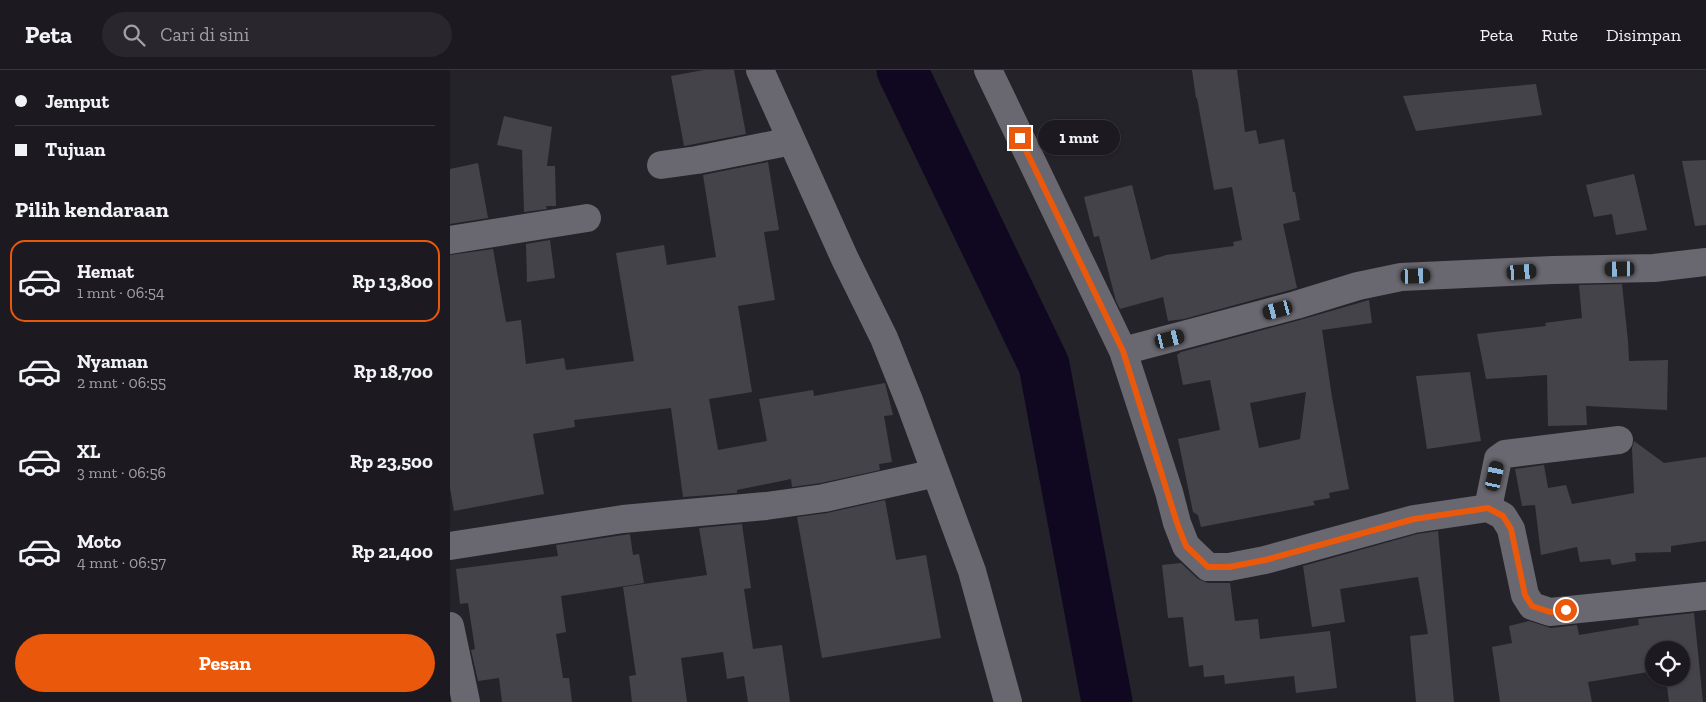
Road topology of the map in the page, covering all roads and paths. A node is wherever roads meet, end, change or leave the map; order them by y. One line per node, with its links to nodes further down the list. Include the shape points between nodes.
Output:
1 (760, 70): 3 (street)
2 (988, 70): 8 (street)
3 (792, 141): 4 (street); 10 (street, via 884,338)
4 (661, 164)
5 (587, 218): 6 (street)
6 (450, 240)
7 (1706, 262): 8 (street, via 1654,268 1401,277)
8 (1123, 351): 11 (street, via 1186,546 1208,567 1229,567 1265,560 1414,519)
9 (1619, 440): 11 (street, via 1500,456)
10 (936, 474): 12 (street, via 824,498 623,519); 16 (street, via 972,571)
11 (1488, 508): 13 (street, via 1503,516 1511,529 1525,595 1532,606 1550,612)
12 (450, 546)
13 (1706, 596)
14 (450, 626): 15 (street)
15 (466, 702)
16 (1008, 702)

